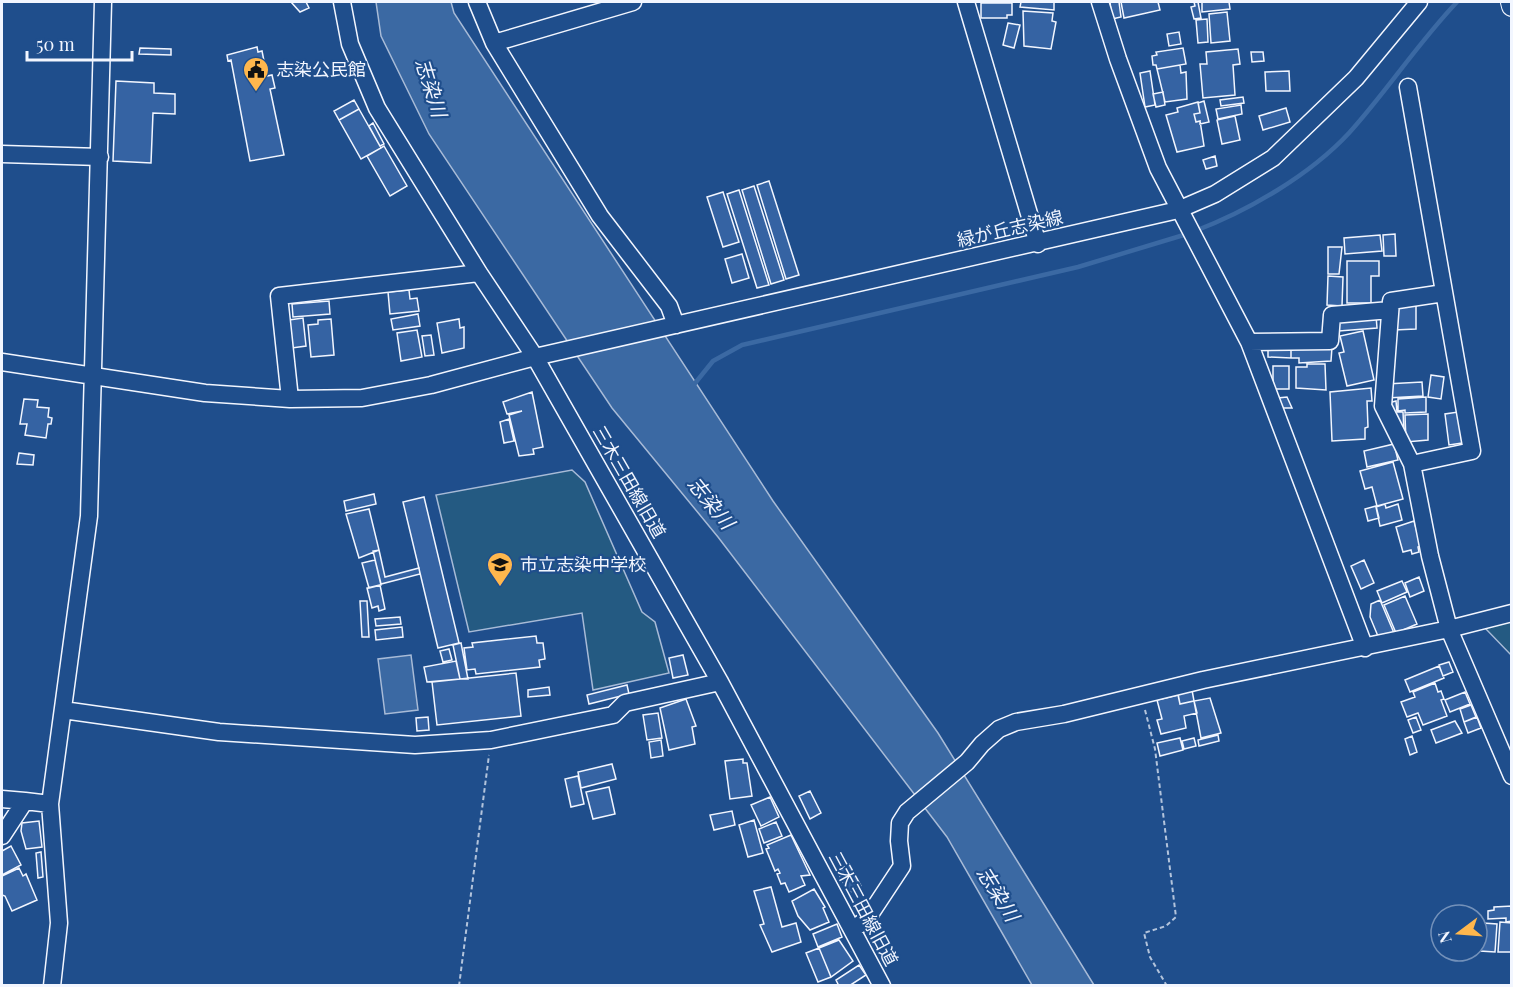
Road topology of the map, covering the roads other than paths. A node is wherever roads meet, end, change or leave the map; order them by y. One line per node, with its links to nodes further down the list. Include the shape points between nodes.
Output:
1 (103, 2): 13 (street)
2 (342, 2): 16 (street, 三木三田線旧道, via 350,44 377,108)
3 (477, 2): 10 (street)
4 (633, 2): 10 (street)
5 (966, 2): 15 (street)
6 (1100, 2): 14 (street, via 1146,136)
7 (1419, 2): 14 (street, 緑が丘志染線, via 1356,78 1273,158 1215,194)
8 (1511, 2): 9 (main road)
9 (1512, 6)
10 (494, 43): 19 (street, via 600,216 669,306)
11 (1407, 87): 17 (street)
12 (2, 154): 13 (street)
13 (100, 157): 23 (street)
14 (1178, 210): 15 (street, 緑が丘志染線); 20 (street)
15 (1038, 244): 19 (street, 緑が丘志染線)
16 (479, 273): 21 (street, 三木三田線旧道); 24 (street, via 279,296)
17 (1444, 293): 18 (street, via 1390,301); 25 (street, via 1472,451)
18 (1390, 310): 20 (street, via 1332,315 1330,341); 25 (street, via 1383,406)
19 (676, 325): 21 (street, 緑が丘志染線)
20 (1250, 342): 28 (street)
21 (535, 357): 24 (street, 緑が丘志染線, via 373,396); 29 (street, 三木三田線旧道)
22 (2, 362): 23 (street, 緑が丘志染線)
23 (93, 377): 24 (street, 緑が丘志染線, via 205,393); 30 (street, via 89,516)
24 (290, 399)
25 (1412, 464): 27 (street)
26 (1512, 613): 27 (street)
27 (1449, 629): 28 (street); 31 (street)
28 (1365, 648): 36 (street, via 1203,680 999,729 967,762 907,812 900,823 898,841 902,866 867,919)
29 (720, 682): 30 (street, via 625,703 613,716 491,740 416,746 219,732); 36 (street, 三木三田線旧道)
30 (63, 710): 34 (street)
31 (1512, 776)
32 (2, 799): 33 (street)
33 (25, 801): 34 (street); 35 (street)
34 (50, 804): 37 (street, via 59,923)
35 (2, 836)
36 (852, 930): 38 (street, 三木三田線旧道)
37 (52, 986)
38 (882, 986)

